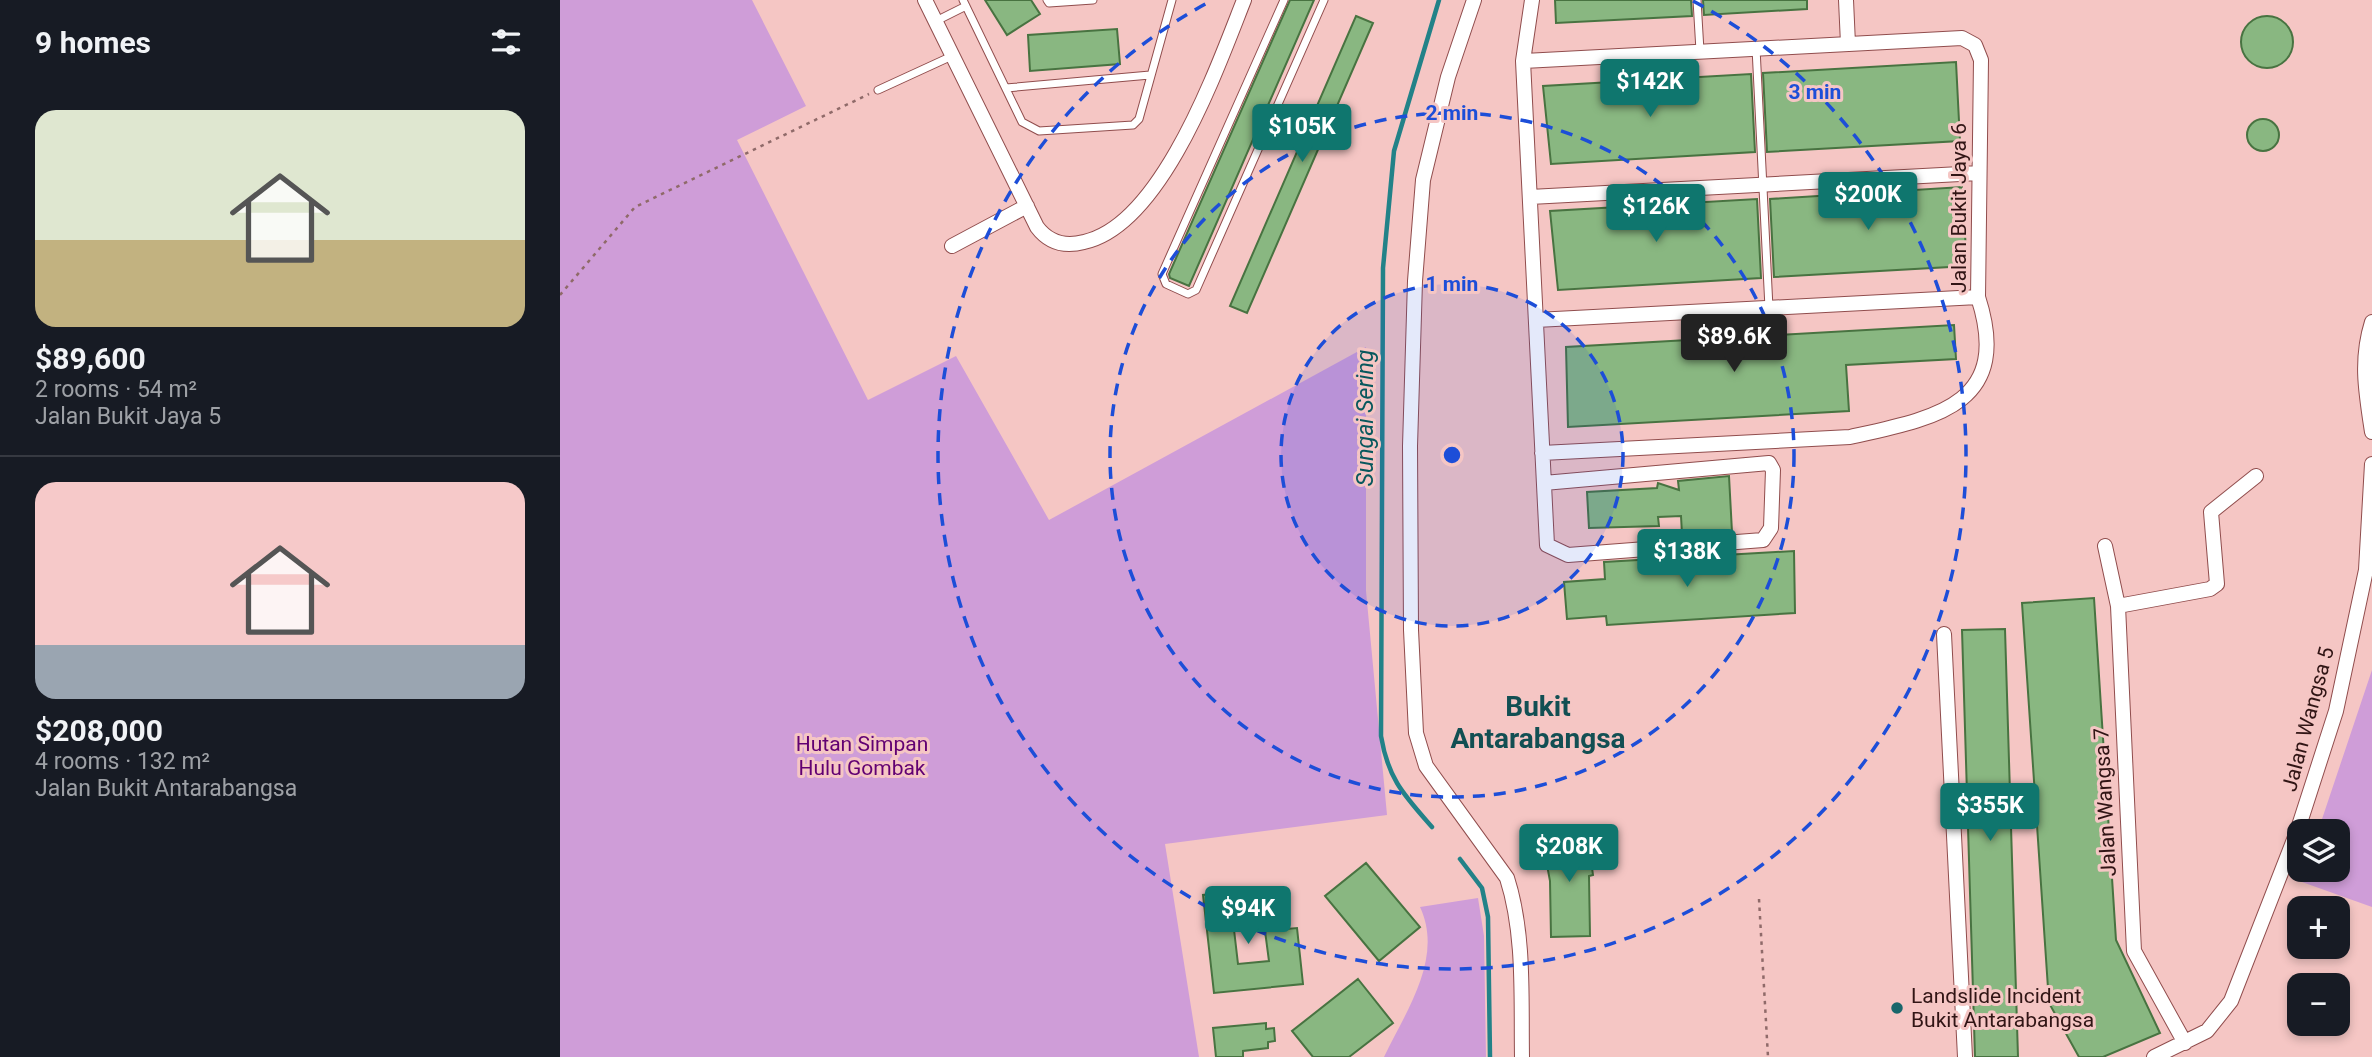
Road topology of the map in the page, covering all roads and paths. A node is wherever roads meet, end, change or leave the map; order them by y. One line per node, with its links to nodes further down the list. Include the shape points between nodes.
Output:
1 (926, 0): 13 (street)
2 (1047, 0): 3 (lane)
3 (1093, 0)
4 (1172, 0): 19 (lane)
5 (1244, 0): 25 (street, via 1178,152 1146,198 1110,233 1077,244 1058,243 1043,234)
6 (1284, 0): 7 (lane, via 1162,274 1166,284 1188,294 1196,290)
7 (1324, 0)
8 (1474, 0): 42 (street, via 1448,77 1423,180 1410,446 1411,642 1416,733 1426,766 1507,878 1514,899)
9 (1532, 0): 18 (street)
10 (1697, 0): 16 (lane)
11 (1846, 0): 14 (street)
12 (965, 3): 13 (lane); 20 (lane)
13 (935, 21): 17 (street)
14 (1848, 44): 15 (street, Jalan Bukit Jaya 6); 22 (street, Jalan Bukit Jaya 6, via 1962,38 1975,46 1981,60)
15 (1756, 48): 16 (street, Jalan Bukit Jaya 6); 23 (lane)
16 (1700, 51): 18 (street, Jalan Bukit Jaya 6)
17 (952, 55): 21 (lane); 25 (street)
18 (1523, 61): 24 (street)
19 (1150, 75): 20 (lane); 20 (lane, via 1139,119 1122,127 1039,131 1023,122)
20 (1006, 88)
21 (878, 90): 27 (path, via 635,207)
22 (1979, 173): 23 (street); 28 (street, Jalan Bukit Jaya 6)
23 (1763, 184): 24 (street); 29 (lane)
24 (1530, 197): 30 (street)
25 (1027, 205): 26 (street)
26 (953, 246)
27 (560, 295)
28 (1978, 297): 29 (street); 33 (street, Jalan Bukit Jaya 6, via 1988,359 1976,386 1961,402 1893,427 1850,437)
29 (1769, 308): 30 (street)
30 (1536, 320): 33 (street)
31 (2372, 322): 32 (street, via 2363,374)
32 (2372, 432)
33 (1542, 453): 36 (street)
34 (2372, 464): 41 (street, Jalan Wangsa 5, via 2366,570 2328,735 2297,832 2231,1001 2207,1031)
35 (2256, 476): 38 (street, via 2211,512 2217,584)
36 (1544, 483): 36 (street, via 1547,545 1568,555 1763,540 1769,535 1773,470 1769,463)
37 (2105, 546): 38 (street, Jalan Wangsa 7)
38 (2118, 606): 41 (street, Jalan Wangsa 7, via 2134,951)
39 (1944, 634): 44 (street)
40 (1759, 899): 43 (path)
41 (2185, 1043): 45 (street, Jalan Wangsa 5)
42 (1522, 1057)
43 (1768, 1057)
44 (1965, 1057)
45 (2154, 1057)

